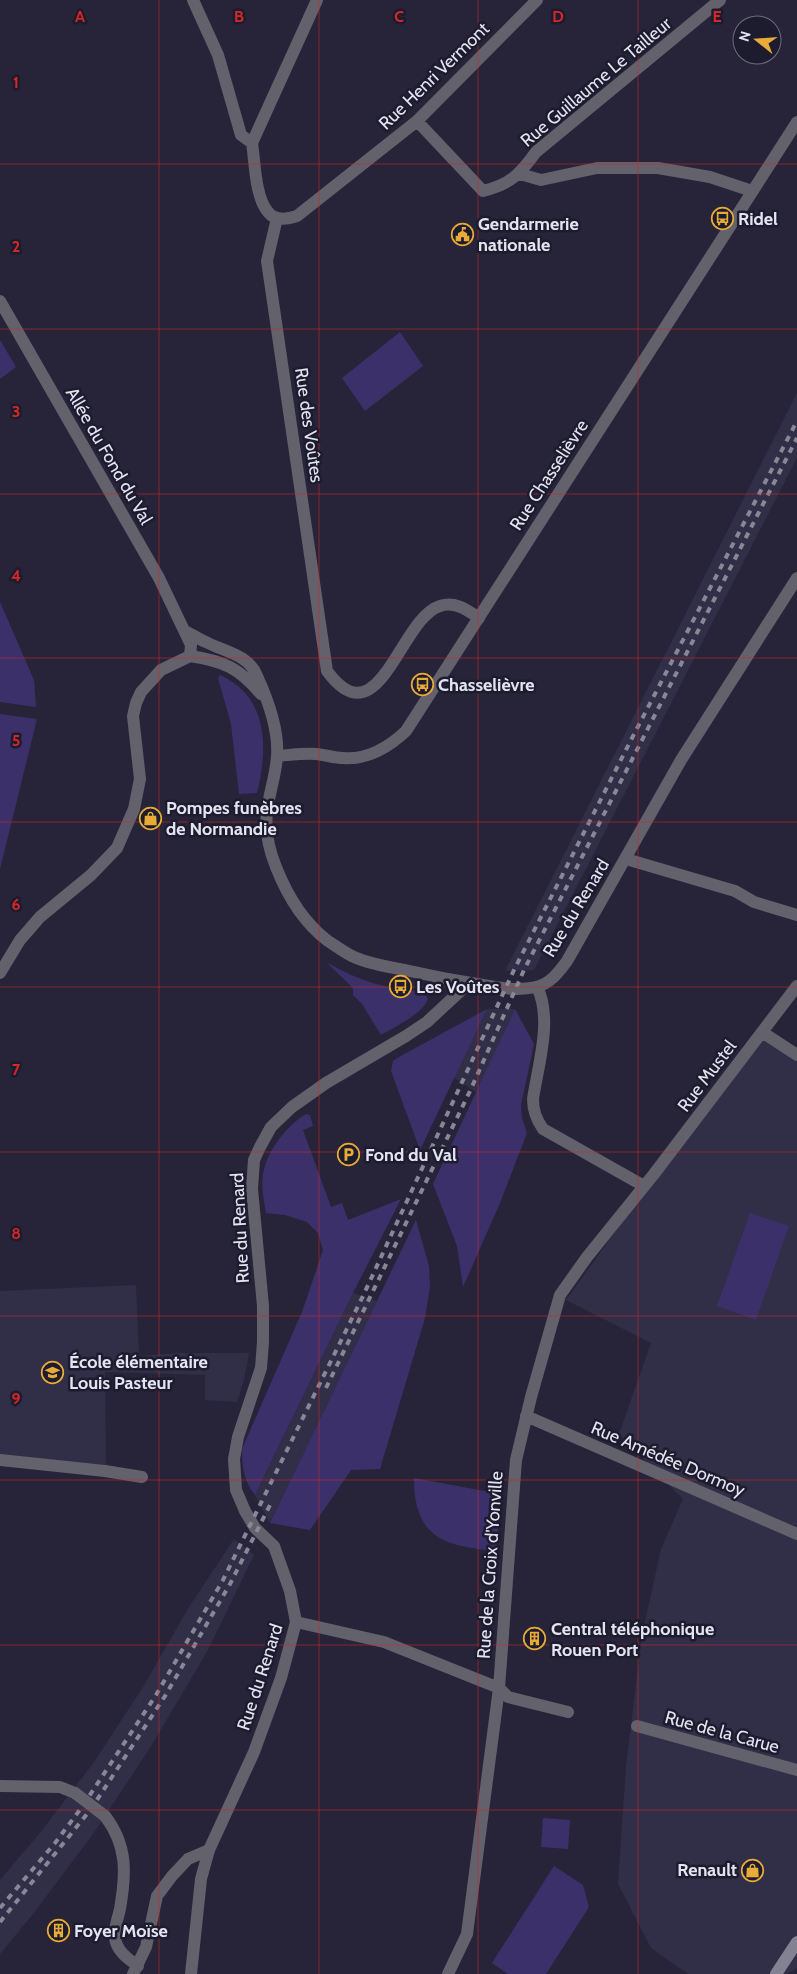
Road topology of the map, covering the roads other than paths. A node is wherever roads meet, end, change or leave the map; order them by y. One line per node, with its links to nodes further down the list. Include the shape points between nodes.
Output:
1 (194, 0): 7 (street, via 218,54 241,135)
2 (317, 0): 7 (street)
3 (537, 0): 5 (street, Rue Henri Vermont)
4 (720, 0): 8 (street, Rue Guillaume Le Tailleur, via 536,152)
5 (417, 121): 8 (street, via 483,191); 10 (street, Rue Henri Vermont, via 297,216)
6 (797, 122): 9 (street, Rue Chasselièvre)
7 (252, 143): 10 (street, via 262,201 268,213)
8 (520, 174): 9 (street, via 541,180 597,168 658,168 710,177)
9 (752, 191): 13 (street, Rue Chasselièvre)
10 (277, 218): 13 (street, Rue des Voûtes, via 267,261 327,672 342,688 354,693 366,692 378,683 428,612 451,605)
11 (0, 300): 14 (street, Allée du Fond du Val, via 159,578)
12 (797, 578): 18 (street, Rue du Renard, via 681,760)
13 (479, 618): 17 (street, Rue Chasselièvre, via 406,731 389,745 358,758 307,753)
14 (185, 631): 15 (street, Allée du Fond du Val, via 191,645); 16 (street, via 243,659 257,674)
15 (190, 656): 16 (street, via 212,659 238,670); 20 (street, via 161,670 141,692 136,703 133,716 140,779 134,809 117,848 91,875 40,917 20,940)
16 (266, 700): 17 (street, via 276,733)
17 (277, 756): 21 (street, via 266,813 268,841 275,866 303,916 326,940 353,957 376,965)
18 (626, 859): 19 (street, via 735,891 754,902); 23 (street, Rue du Renard, via 567,961 557,975)
19 (797, 915)
20 (0, 973)
21 (469, 983): 23 (street, Rue du Renard, via 508,989); 31 (street, Rue du Renard, via 420,1027 292,1107 271,1127 254,1160 252,1189 263,1306 263,1342 261,1368 238,1437 234,1459 236,1490 255,1528 274,1546 290,1591)
22 (797, 986): 24 (street, Rue Mustel)
23 (537, 987): 26 (street, via 545,1014 533,1099 536,1119 543,1129)
24 (762, 1032): 25 (street); 26 (street, Rue Mustel)
25 (797, 1054)
26 (644, 1186): 27 (street, Rue de la Croix d'Yonville, via 560,1295)
27 (526, 1416): 30 (street, Rue Amédée Dormoy); 32 (street, Rue de la Croix d'Yonville, via 513,1483)
28 (0, 1460): 29 (street, via 105,1470)
29 (142, 1477)
30 (797, 1534)
31 (296, 1622): 32 (street, via 384,1642); 37 (street, Rue du Renard, via 281,1678 254,1752)
32 (499, 1688): 33 (street, via 508,1697); 41 (street, Rue de la Croix d'Yonville, via 467,1934)
33 (568, 1712)
34 (637, 1726): 35 (street, Rue de la Carue)
35 (797, 1770)
36 (0, 1786): 39 (street, bridge, via 60,1787 75,1793 105,1816 114,1828 124,1856 125,1882 114,1937 123,1956)
37 (209, 1850): 39 (street, via 188,1859 157,1896 146,1947); 40 (street, Rue du Renard, via 200,1879)
38 (797, 1941): 42 (main road)
39 (135, 1970)
40 (191, 1974)
41 (448, 1974)
42 (776, 1974)

